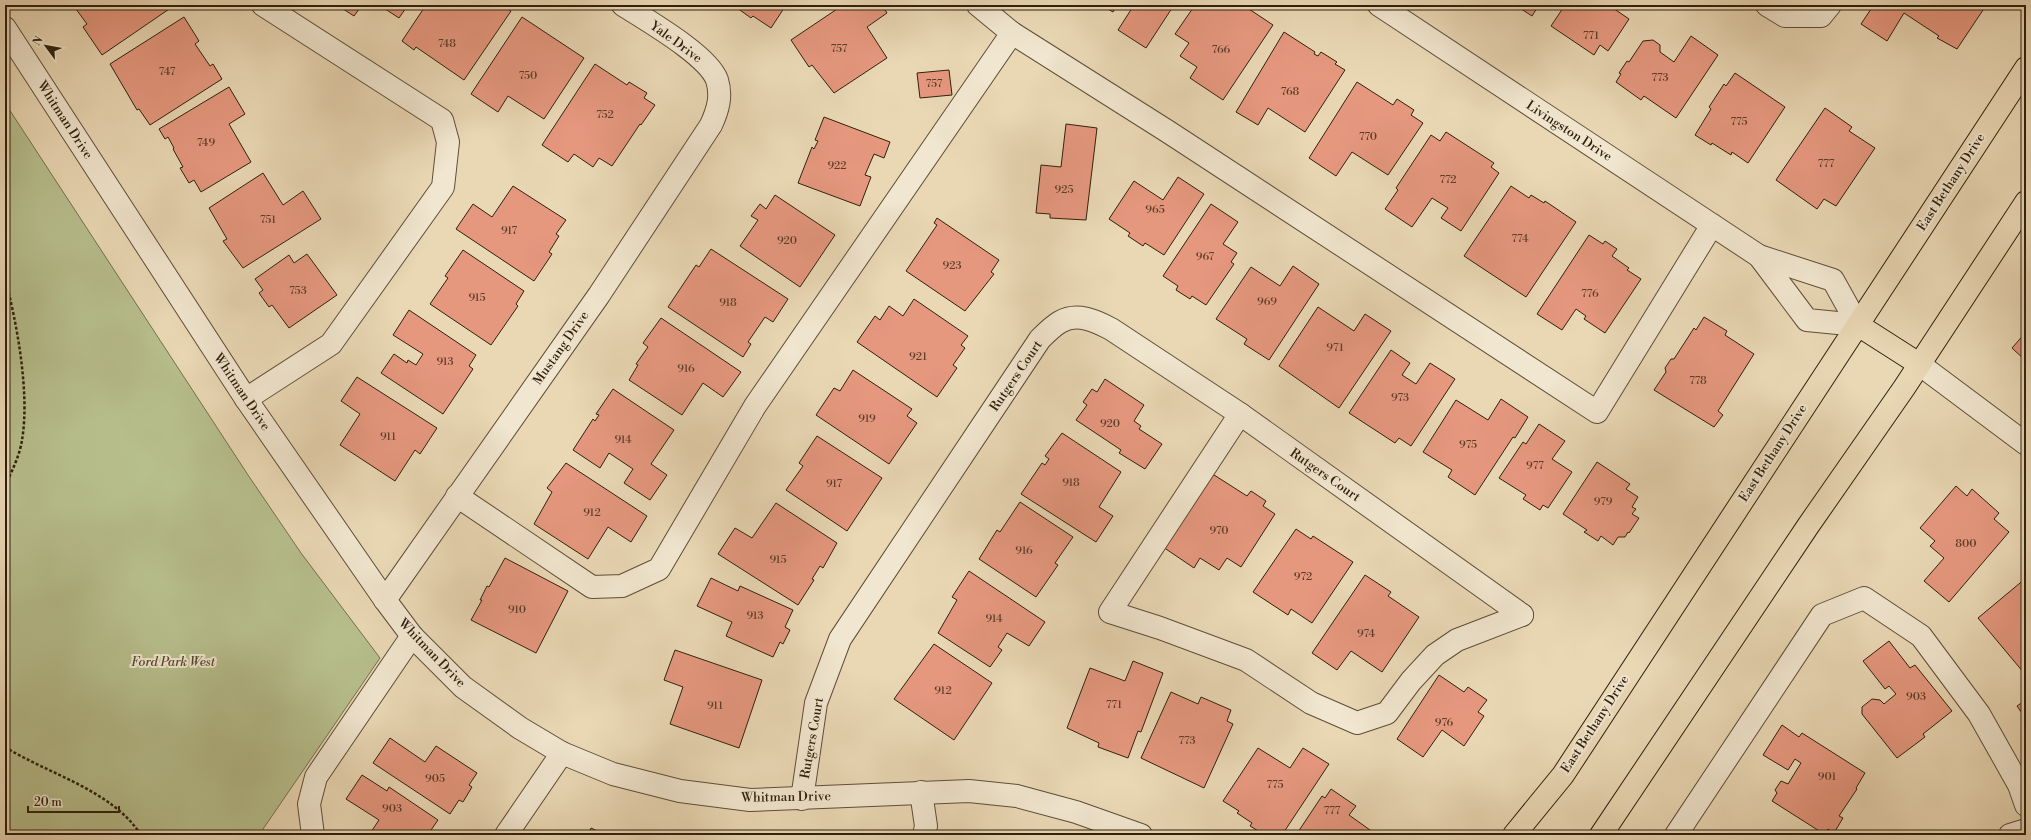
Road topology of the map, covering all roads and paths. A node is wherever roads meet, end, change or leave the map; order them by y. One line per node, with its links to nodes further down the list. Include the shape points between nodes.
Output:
1 (263, 5): 17 (street, via 442,120 448,142 442,187 331,344)
2 (623, 5): 10 (street, Yale Drive, via 697,55 709,66)
3 (978, 5): 8 (street)
4 (1379, 5): 12 (street, Livingston Drive)
5 (1767, 5): 6 (street, via 1785,16 1821,16)
6 (1830, 5)
7 (5, 28): 17 (street, Whitman Drive)
8 (1012, 33): 12 (street, via 1167,131 1597,412); 21 (street, via 754,406 659,569 622,586 592,587)
9 (2026, 68): 15 (main road, East Bethany Drive)
10 (718, 88): 21 (street, Mustang Drive, via 720,95 717,111 711,125 599,295)
11 (2026, 202): 16 (main road)
12 (1712, 225): 13 (street, Livingston Drive)
13 (1759, 256): 15 (street, Livingston Drive, via 1833,280); 15 (street, Livingston Drive, via 1807,320)
14 (5, 278): 20 (path, via 14,310 24,393 22,440)
15 (1858, 325): 16 (main road); 35 (main road, East Bethany Drive, via 1563,775)
16 (1919, 364): 19 (street); 36 (main road)
17 (246, 399): 22 (street, Whitman Drive)
18 (1240, 414): 18 (street, Rutgers Court, via 1522,615 1456,640 1435,655 1411,680 1387,713 1356,724 1311,703 1246,660 1110,612); 27 (street, Rutgers Court, via 1094,320 1077,317 1060,321 1040,338 840,639 816,703)
19 (2026, 444)
20 (5, 485)
21 (457, 496): 22 (street, Mustang Drive)
22 (385, 600): 23 (street, Whitman Drive)
23 (412, 636): 25 (street, Whitman Drive, via 463,687 520,728); 31 (street, via 316,777 309,804)
24 (5, 747): 30 (path, via 89,790 132,821)
25 (562, 753): 27 (street, Whitman Drive, via 612,774 680,791 750,800); 32 (street)
26 (921, 792): 27 (street, Whitman Drive); 33 (street, via 926,826); 34 (street, Whitman Drive, via 969,791 1017,796 1076,812)
27 (802, 799)
28 (2026, 805): 37 (street, via 2019,785 1979,714 1921,636 1864,598 1822,615)
29 (2026, 830): 38 (street)
30 (141, 835)
31 (313, 835)
32 (506, 835)
33 (924, 835)
34 (1141, 835)
35 (1514, 835)
36 (1601, 835)
37 (1676, 835)
38 (2010, 835)

